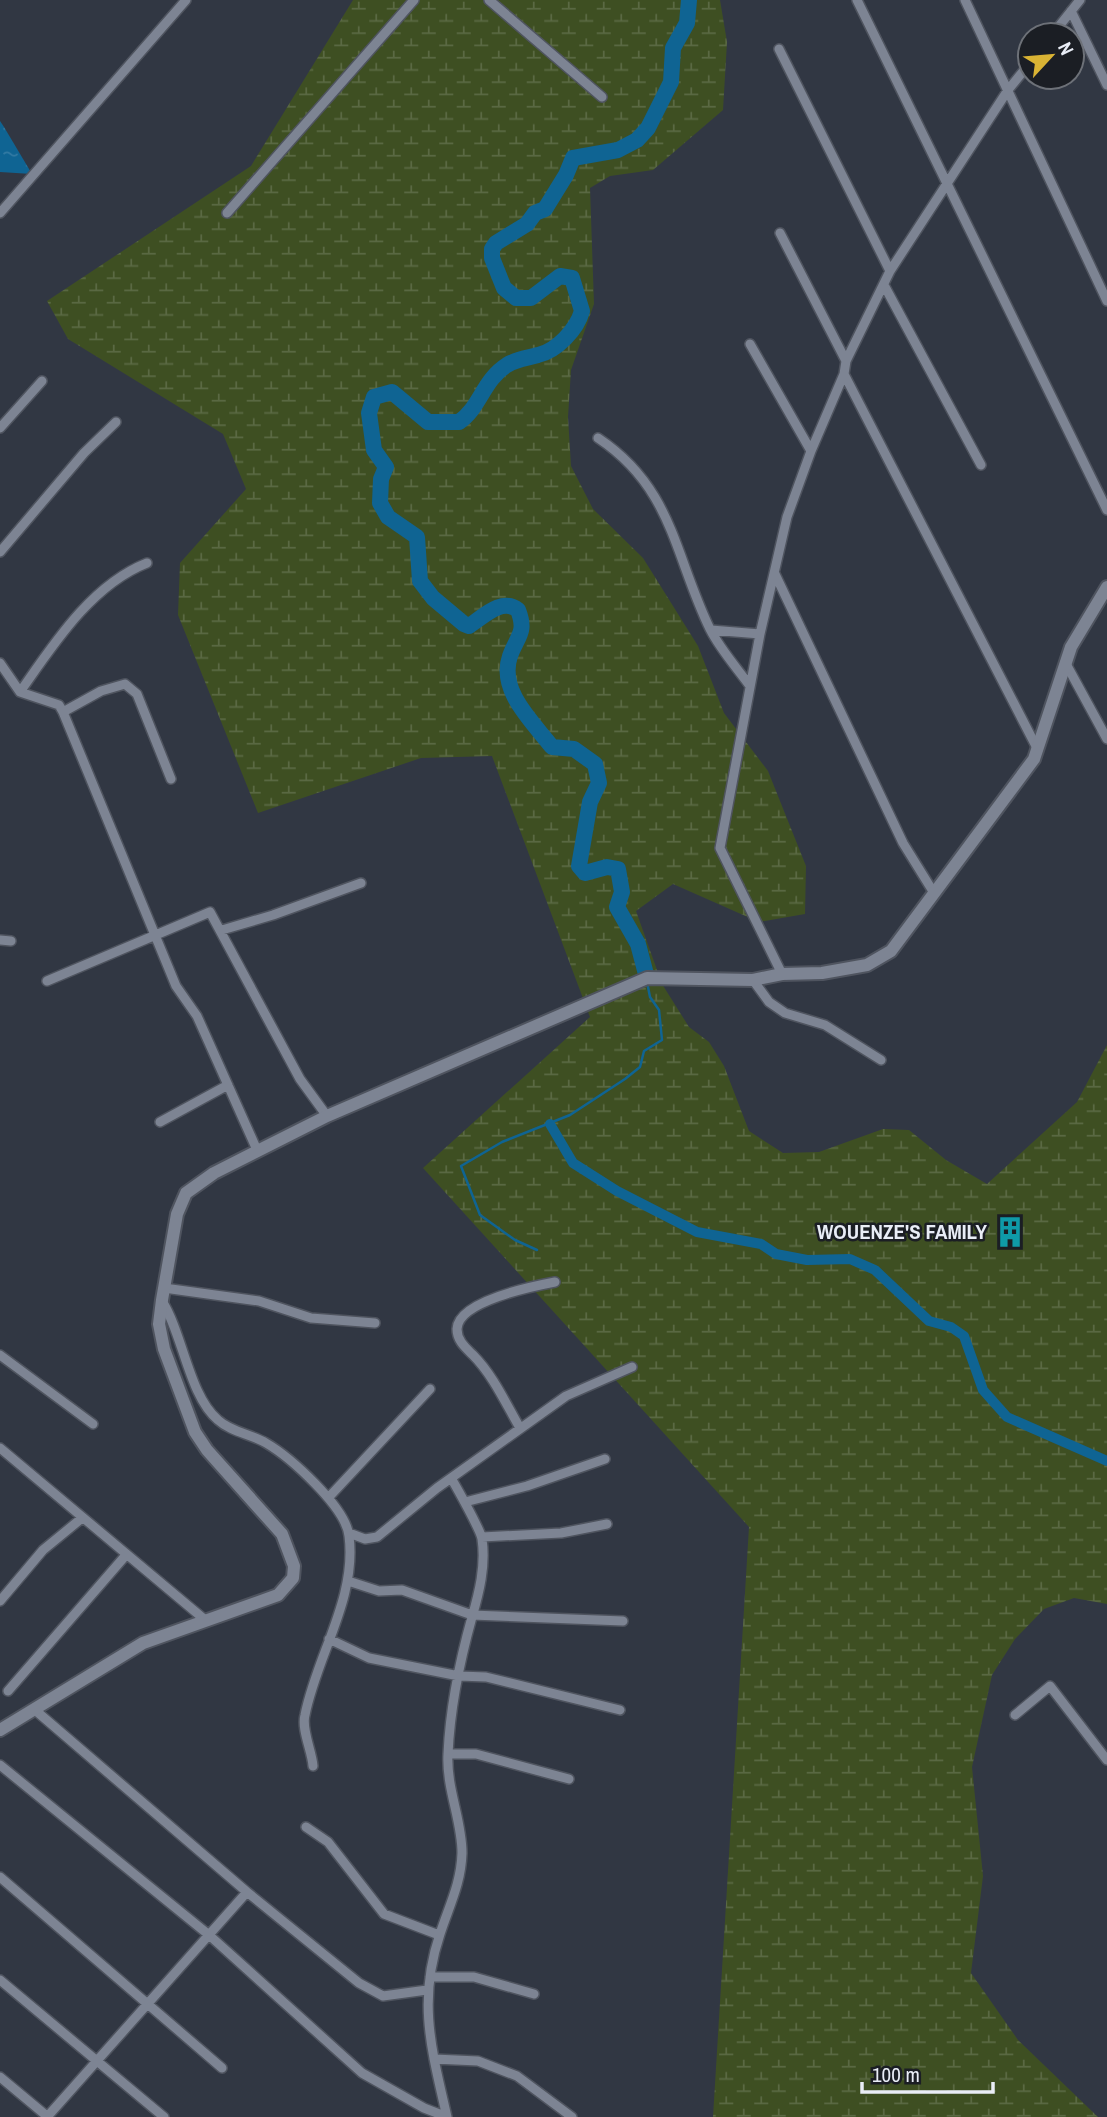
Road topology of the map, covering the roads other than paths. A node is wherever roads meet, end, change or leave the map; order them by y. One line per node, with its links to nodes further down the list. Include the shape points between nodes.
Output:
1 (186, 0): 15 (street)
2 (414, 0): 16 (street)
3 (489, 0): 13 (street)
4 (857, 0): 14 (street)
5 (965, 0): 12 (street)
6 (1080, 0): 7 (street)
7 (1071, 11): 8 (street); 11 (street)
8 (1063, 21)
9 (779, 49): 18 (street)
10 (1016, 80): 12 (street)
11 (1107, 85)
12 (1008, 90): 14 (street); 20 (street)
13 (602, 97)
14 (947, 183): 18 (street); 30 (street)
15 (0, 213)
16 (227, 213)
17 (780, 233): 22 (street)
18 (890, 271): 19 (street)
19 (884, 285): 22 (street); 29 (street)
20 (1107, 301)
21 (750, 344): 28 (street)
22 (846, 361): 23 (street)
23 (844, 374): 28 (street); 43 (street)
24 (42, 381): 26 (street)
25 (116, 422): 31 (street)
26 (0, 428)
27 (598, 438): 35 (street, via 632,463 657,496)
28 (811, 451): 33 (street, via 788,517)
29 (981, 465)
30 (1107, 510)
31 (0, 552)
32 (147, 563): 40 (street, via 124,572 76,619)
33 (775, 574): 36 (street); 46 (street, via 903,843)
34 (1107, 587): 37 (main road)
35 (711, 630): 36 (street); 39 (street)
36 (760, 634): 39 (street)
37 (1065, 662): 42 (street); 43 (main road)
38 (0, 663): 40 (street)
39 (750, 687): 51 (street, via 720,848)
40 (20, 692): 41 (street, via 58,705)
41 (63, 712): 44 (street, via 125,684 137,694); 48 (street)
42 (1107, 739)
43 (1038, 750): 46 (main road, via 1008,798)
44 (171, 779)
45 (361, 883): 47 (street)
46 (934, 893): 51 (main road, via 891,951 867,965)
47 (222, 930): 48 (street, via 214,915 205,911); 56 (street, via 251,992)
48 (155, 933): 53 (street); 55 (street, via 176,986 197,1016)
49 (0, 940): 50 (street)
50 (11, 941)
51 (782, 974): 52 (main road)
52 (753, 980): 54 (street, via 769,1002 785,1013 825,1025); 56 (main road, via 647,978)
53 (47, 981)
54 (881, 1060)
55 (228, 1085): 57 (street); 58 (street)
56 (327, 1116): 58 (main road)
57 (160, 1122)
58 (257, 1150): 60 (main road, via 186,1193 177,1214)
59 (555, 1282): 66 (street, via 510,1290 462,1316 457,1328 463,1347 482,1365)
60 (163, 1294): 61 (street, via 259,1301 311,1318); 70 (street, via 201,1396 218,1421 266,1443); 80 (main road, via 159,1324 164,1349 195,1432 282,1534 294,1566 293,1578 278,1595)
61 (375, 1323)
62 (0, 1355): 65 (street)
63 (632, 1367): 66 (street, via 566,1396)
64 (430, 1389): 70 (street)
65 (93, 1424)
66 (520, 1428): 69 (street)
67 (0, 1448): 72 (street)
68 (606, 1459): 71 (street)
69 (451, 1478): 71 (street); 74 (street, via 377,1536 365,1539)
70 (329, 1497): 74 (street)
71 (465, 1502): 75 (street)
72 (82, 1518): 76 (street); 78 (street, via 43,1550)
73 (607, 1524): 75 (street, via 561,1533)
74 (349, 1533): 77 (street)
75 (482, 1537): 79 (street, via 479,1601)
76 (126, 1555): 80 (street); 84 (street)
77 (348, 1581): 79 (street, via 379,1591 402,1590); 82 (street)
78 (0, 1601)
79 (472, 1615): 81 (street); 83 (street)
80 (204, 1619): 85 (main road, via 134,1648)
81 (623, 1621)
82 (329, 1639): 83 (street, via 369,1658); 92 (street, via 304,1717)
83 (459, 1676): 86 (street, via 512,1683); 89 (street)
84 (8, 1691)
85 (35, 1710): 88 (main road); 96 (street)
86 (620, 1710)
87 (1015, 1715): 90 (street, via 1050,1686)
88 (0, 1730)
89 (448, 1754): 93 (street, via 476,1754); 98 (street, via 450,1794 462,1851 458,1892)
90 (1107, 1760)
91 (0, 1765): 97 (street)
92 (313, 1766)
93 (569, 1779)
94 (306, 1827): 98 (street, via 328,1842 384,1914)
95 (0, 1877): 103 (street)
96 (247, 1892): 97 (street); 101 (street, via 359,1983 383,1996)
97 (209, 1935): 103 (street); 108 (street, via 362,2073)
98 (439, 1935): 99 (street)
99 (430, 1977): 101 (street); 102 (street, via 474,1977)
100 (0, 1980): 105 (street)
101 (427, 1990): 104 (street)
102 (534, 1994)
103 (146, 2006): 105 (street); 106 (street)
104 (434, 2059): 108 (street, via 447,2117); 111 (street, via 478,2061 517,2076)
105 (96, 2062): 109 (street); 110 (street)
106 (222, 2068)
107 (0, 2077): 109 (street)
108 (421, 2113)
109 (47, 2117)
110 (164, 2117)
111 (572, 2117)

